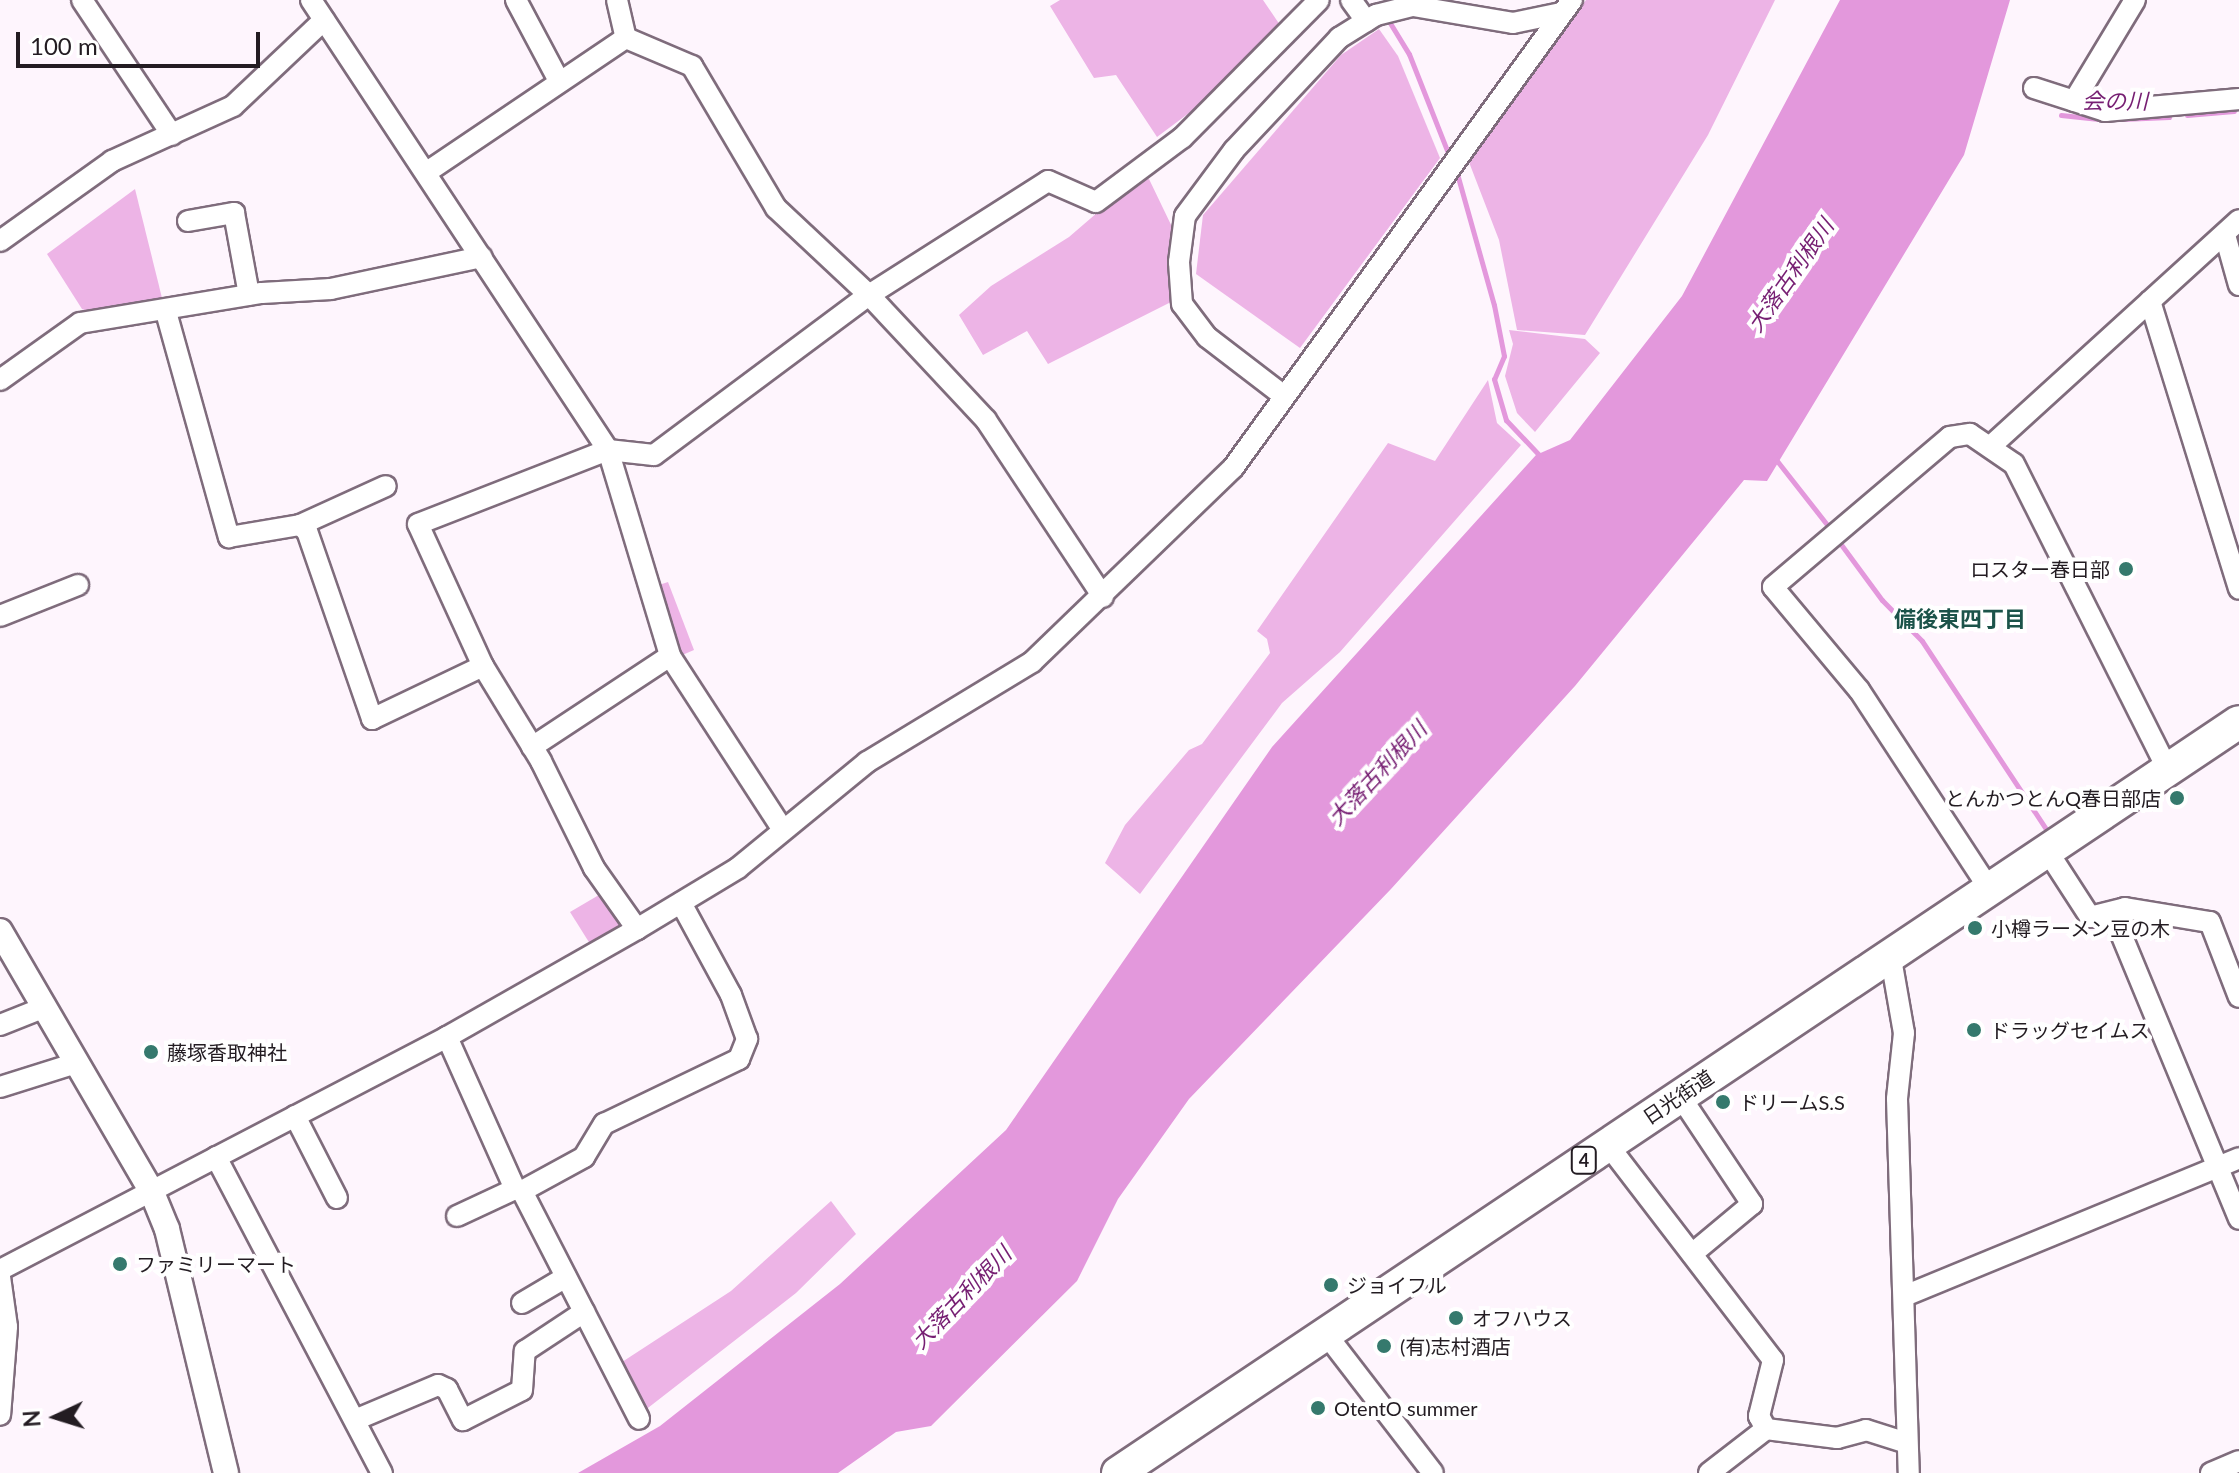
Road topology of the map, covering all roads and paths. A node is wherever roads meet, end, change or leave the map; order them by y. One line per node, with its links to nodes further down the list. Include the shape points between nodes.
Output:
1 (82, 0): 16 (street)
2 (311, 0): 9 (street)
3 (516, 0): 12 (street)
4 (617, 0): 11 (street)
5 (1319, 0): 24 (street, via 1182,138 1096,202 1048,181)
6 (1351, 0): 10 (street)
7 (2135, 0): 15 (street)
8 (1566, 6): 10 (street, via 1513,23 1413,6); 28 (street)
9 (324, 20): 16 (street, via 233,106); 17 (street)
10 (1366, 21): 28 (street, via 1339,38 1244,139 1185,216 1179,262 1182,304 1207,337)
11 (626, 38): 12 (street); 24 (street, via 692,66 776,208)
12 (558, 79): 17 (street)
13 (2034, 88): 15 (street)
14 (2239, 99): 15 (street, via 2105,111)
15 (2074, 101)
16 (172, 135): 20 (street, via 112,161)
17 (427, 172): 21 (street)
18 (188, 221): 23 (street, via 234,213)
19 (2232, 228): 22 (street); 25 (street)
20 (0, 241)
21 (482, 257): 23 (street, via 331,289); 30 (street)
22 (2239, 285)
23 (249, 295): 26 (street)
24 (869, 295): 30 (street, via 654,455); 35 (street, via 986,420)
25 (2150, 301): 29 (street); 34 (street)
26 (166, 312): 27 (street, via 80,323); 32 (street, via 229,537)
27 (0, 380)
28 (1284, 396): 35 (street, via 1233,468)
29 (1992, 445): 41 (street, via 2014,464); 44 (street, via 1970,434 1950,437 1773,587 1859,690)
30 (608, 450): 37 (street); 38 (street, via 418,524)
31 (386, 486): 32 (street)
32 (300, 525): 38 (street, via 307,531 372,719)
33 (78, 585): 36 (street)
34 (2239, 589)
35 (1103, 597): 42 (street, via 1032,662 867,762)
36 (0, 616)
37 (670, 656): 40 (street); 42 (street)
38 (483, 666): 40 (street)
39 (2233, 730): 41 (highway, 日光街道 / 4)
40 (532, 747): 47 (street, via 594,868)
41 (2168, 770): 43 (highway, 日光街道 / 4)
42 (783, 830): 45 (street, via 738,868)
43 (2059, 845): 44 (highway, 日光街道 / 4); 46 (street, via 2090,917)
44 (1990, 890): 49 (highway, 日光街道 / 4)
45 (681, 903): 47 (street); 63 (street, via 731,995 747,1039 739,1059 604,1124 584,1157)
46 (2112, 912): 50 (street, via 2125,908 2210,922); 61 (street)
47 (637, 929): 53 (street)
48 (4, 946): 51 (street)
49 (1890, 953): 56 (highway, 日光街道 / 4); 71 (street, via 1904,1033 1897,1099)
50 (2239, 997)
51 (43, 1008): 52 (street); 54 (street)
52 (0, 1025)
53 (447, 1037): 57 (street); 63 (street)
54 (76, 1063): 55 (street); 62 (street)
55 (0, 1087)
56 (1680, 1096): 58 (highway, 日光街道 / 4); 67 (street, via 1752,1204)
57 (295, 1116): 59 (street); 64 (street)
58 (1608, 1145): 67 (street); 74 (highway, 日光街道 / 4)
59 (216, 1157): 62 (street); 77 (street)
60 (2239, 1158): 61 (street)
61 (2218, 1168): 66 (street); 71 (street)
62 (151, 1190): 68 (street); 82 (street, via 167,1229)
63 (518, 1190): 65 (street); 70 (street)
64 (337, 1198)
65 (457, 1216)
66 (2239, 1219)
67 (1692, 1254): 78 (street, via 1773,1360 1759,1416)
68 (0, 1270)
69 (0, 1277): 75 (street, via 7,1327)
70 (566, 1277): 72 (street); 73 (street)
71 (1907, 1295): 79 (street)
72 (522, 1303)
73 (584, 1312): 76 (street); 77 (street, via 525,1351 522,1390 463,1420 447,1389 438,1385)
74 (1326, 1334): 84 (highway, 日光街道 / 4); 85 (street)
75 (0, 1415)
76 (639, 1419)
77 (355, 1420): 83 (street)
78 (1766, 1429): 79 (street, via 1837,1438 1866,1430); 81 (street)
79 (1907, 1443): 86 (street)
80 (2239, 1461): 87 (street)
81 (1722, 1469)
82 (226, 1473)
83 (382, 1473)
84 (1118, 1473)
85 (1433, 1473)
86 (1909, 1473)
87 (2211, 1473)

